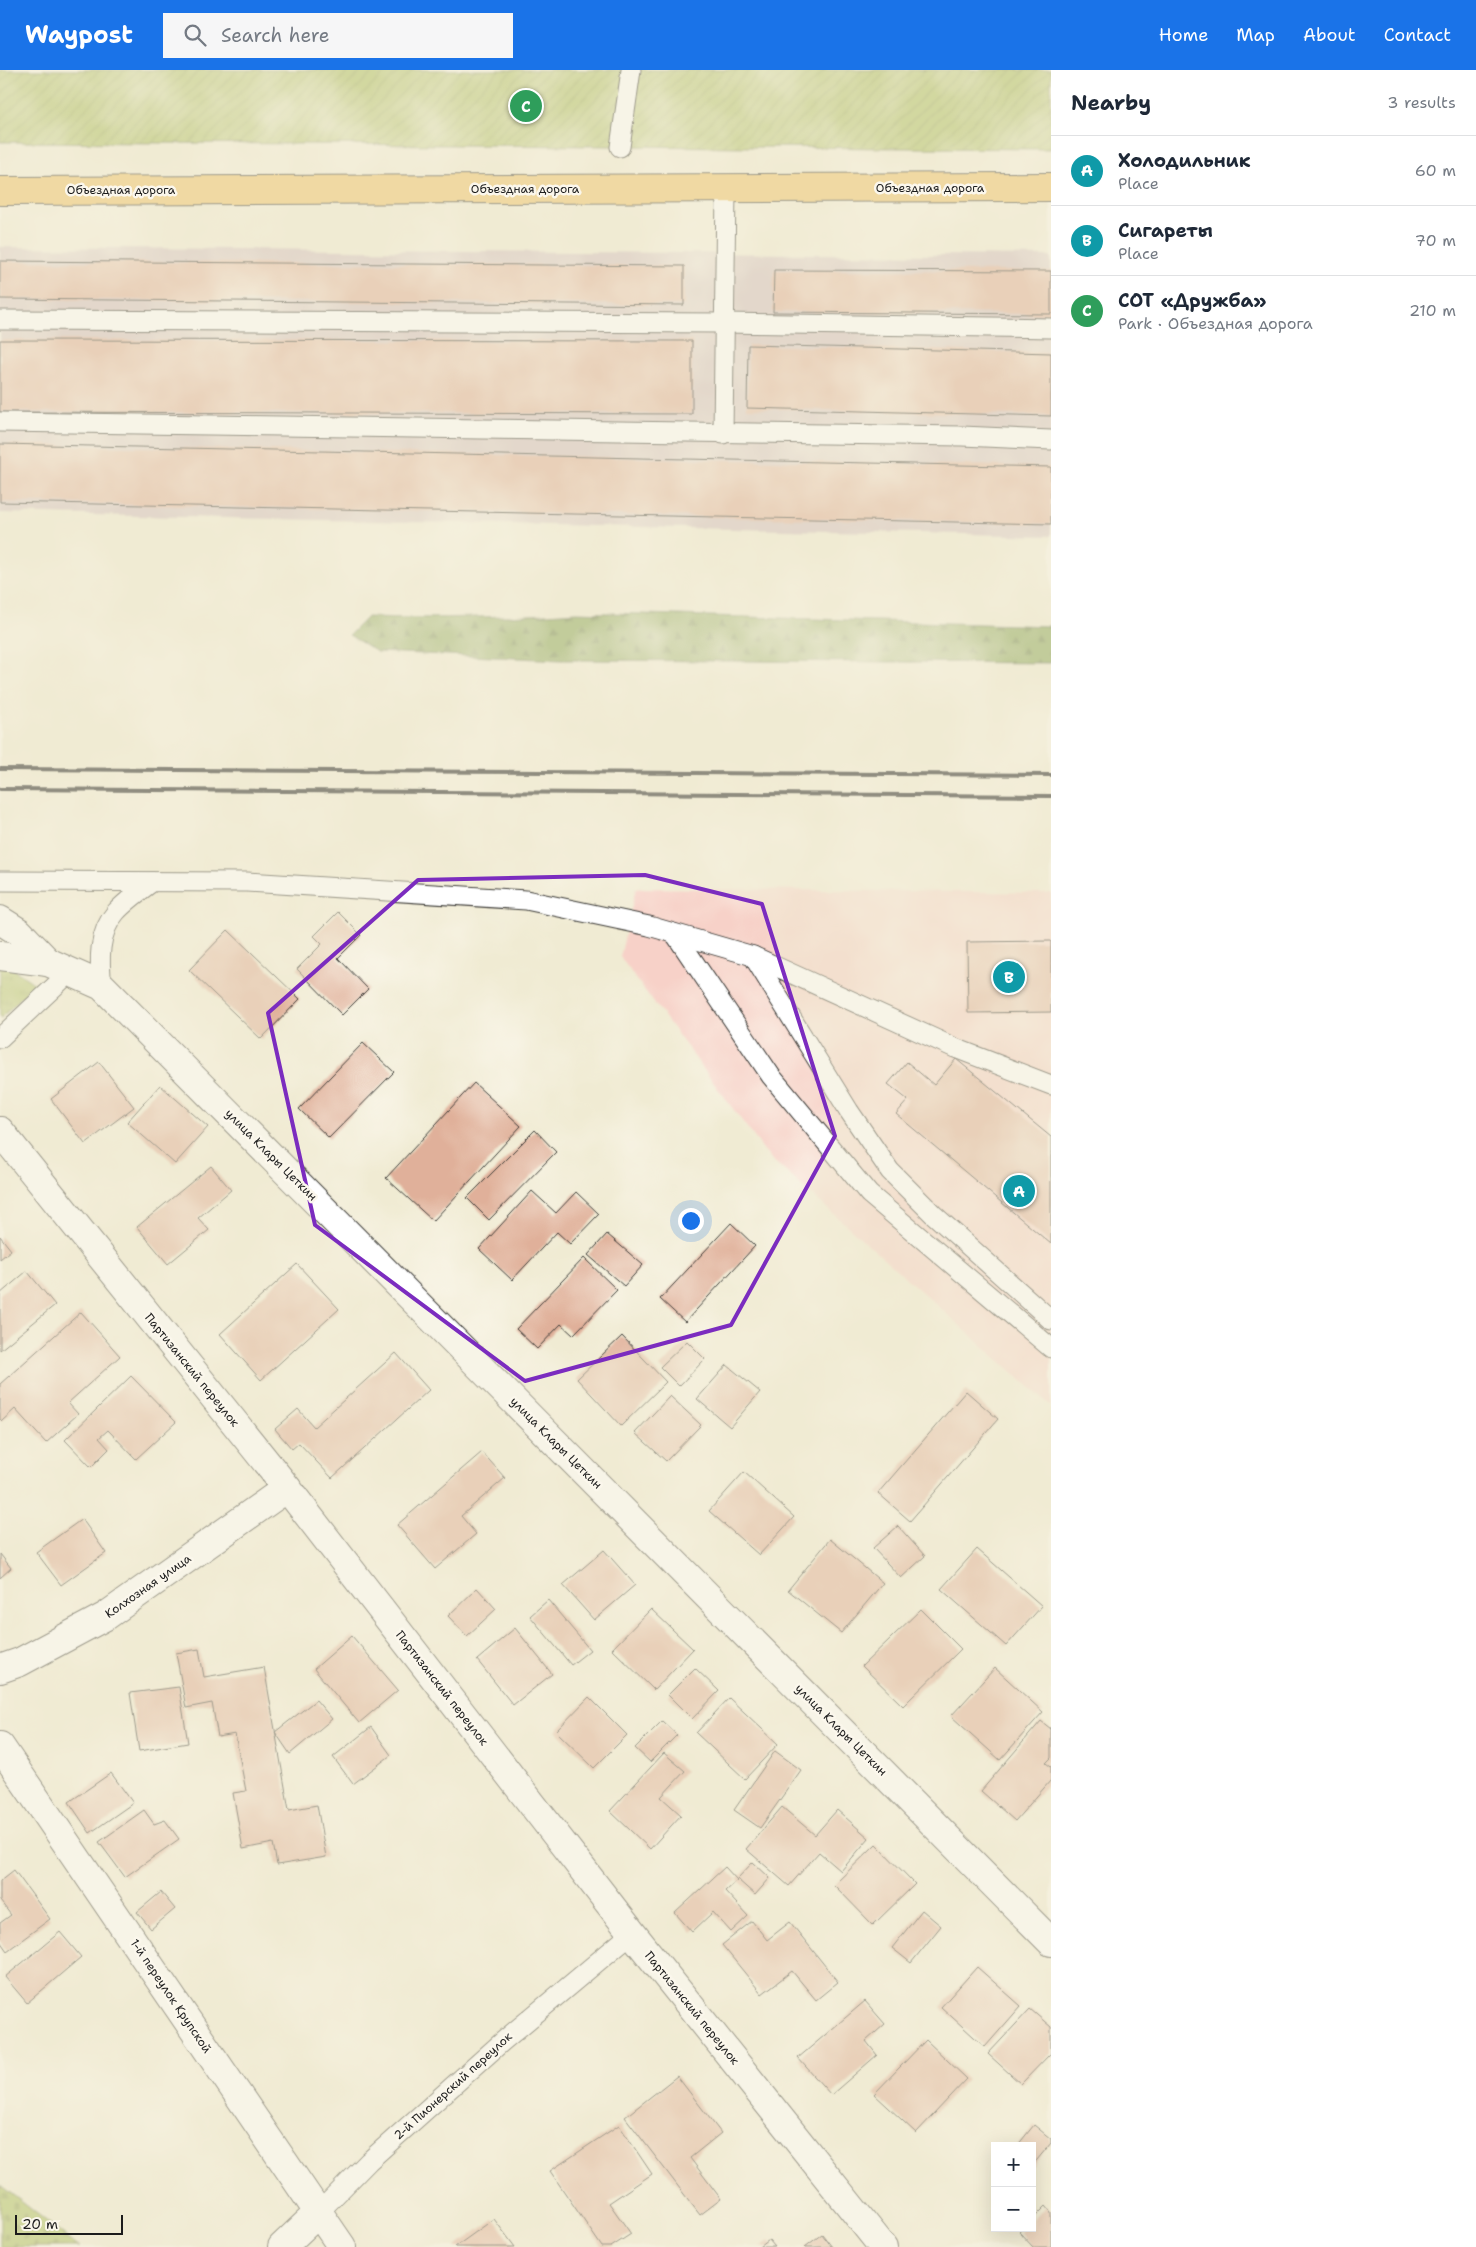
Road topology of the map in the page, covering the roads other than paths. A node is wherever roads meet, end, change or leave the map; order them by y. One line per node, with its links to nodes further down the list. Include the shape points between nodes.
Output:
1 (631, 70): 2 (lane)
2 (620, 147)
3 (1051, 187): 4 (main road, Объездная дорога)
4 (726, 188): 5 (main road, Объездная дорога); 7 (lane)
5 (0, 191)
6 (0, 320): 7 (lane)
7 (725, 323): 8 (lane); 10 (lane)
8 (1051, 328)
9 (0, 422): 10 (lane)
10 (723, 434): 11 (lane)
11 (1051, 440)
12 (0, 881): 13 (lane)
13 (152, 882): 15 (lane, via 247,882 526,900); 19 (lane, via 116,912 102,937 99,962)
14 (0, 920): 18 (street, улица Клары Цеткин)
15 (675, 934): 17 (lane); 24 (lane, via 771,1076 869,1194)
16 (0, 956): 18 (street, улица Клары Цеткин)
17 (753, 956): 21 (lane, via 955,1048); 23 (lane, via 890,1171)
18 (59, 967): 19 (street, улица Клары Цеткин); 20 (lane)
19 (102, 986): 29 (street, улица Клары Цеткин)
20 (0, 1038)
21 (1051, 1085)
22 (0, 1131): 25 (street, Партизанский переулок)
23 (1051, 1320)
24 (1051, 1348)
25 (287, 1488): 26 (street, Колхозная улица, via 106,1616 20,1662); 28 (street, Партизанский переулок)
26 (0, 1669)
27 (0, 1746): 30 (street, 1-й переулок Крупской)
28 (632, 1932): 30 (lane, 2-й Пионерский переулок, via 502,2042 369,2161); 33 (street, Партизанский переулок)
29 (1051, 1942)
30 (319, 2212): 31 (street, 2-й Пионерский переулок); 32 (street, 1-й переулок Крупской)
31 (282, 2247)
32 (342, 2247)
33 (883, 2247)

